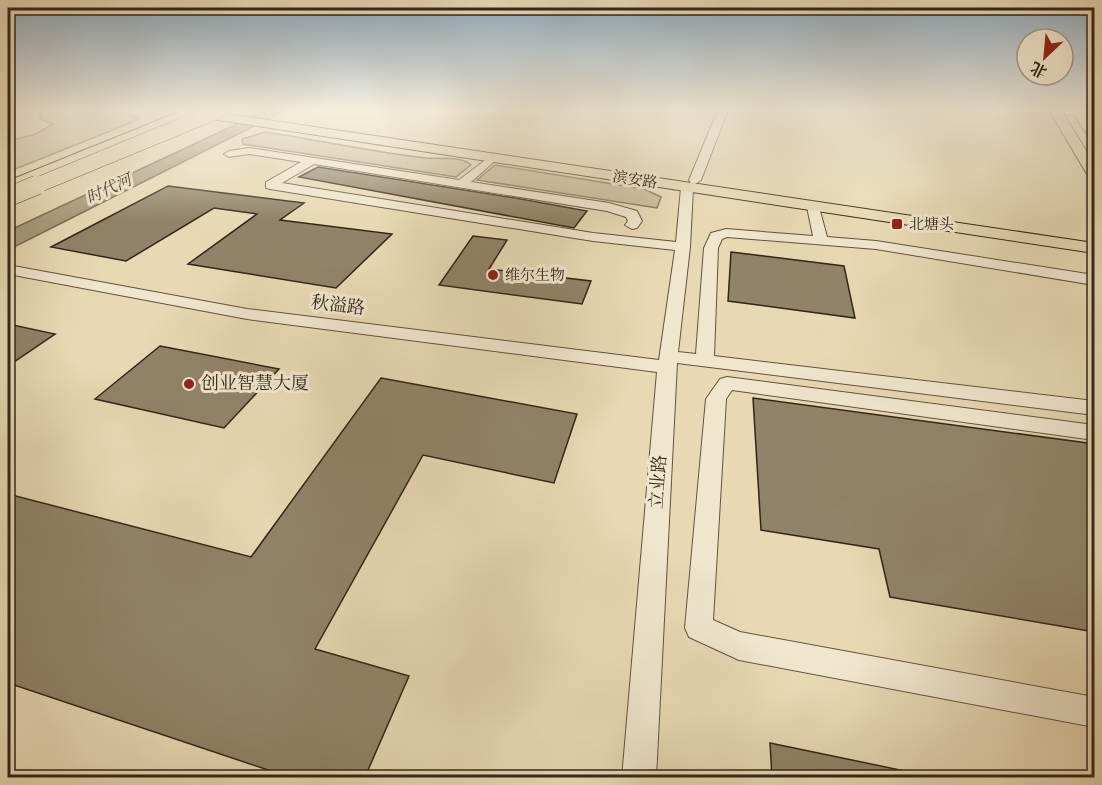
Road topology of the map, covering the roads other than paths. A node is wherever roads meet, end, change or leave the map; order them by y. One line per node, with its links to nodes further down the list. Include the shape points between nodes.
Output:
1 (112, 147): 15 (main road)
2 (118, 147): 16 (highway)
3 (125, 147): 17 (highway, bridge)
4 (132, 147): 18 (main road)
5 (423, 147): 10 (main road, 滨安路)
6 (440, 147): 14 (main road, 滨安路)
7 (707, 147): 14 (street, 立业路)
8 (1078, 147): 12 (main road)
9 (229, 154): 11 (street, via 249,151)
10 (492, 158): 13 (street); 14 (main road, 滨安路)
11 (313, 160): 13 (street); 20 (street, via 270,184)
12 (1095, 174)
13 (463, 183): 20 (street)
14 (691, 184): 19 (main road, 滨安路); 22 (main road, 滨安路); 24 (street, 立业路)
15 (8, 186)
16 (8, 191)
17 (8, 197)
18 (8, 205)
19 (813, 207): 23 (street); 25 (main road, 滨安路)
20 (601, 222): 21 (street, via 632,214); 24 (street)
21 (632, 225)
22 (1095, 239)
23 (821, 240): 27 (street); 29 (street, via 733,232 716,236 711,248)
24 (683, 247): 28 (street, 立业路)
25 (1095, 248)
26 (10, 269): 28 (street, 秋溢路, via 247,314)
27 (1095, 280)
28 (668, 361): 29 (street, 秋溢路); 33 (street, 立业路)
29 (705, 361): 30 (street, 秋溢路)
30 (1095, 408)
31 (1095, 432): 32 (street, via 727,383 716,399 699,627 739,646)
32 (1095, 712)
33 (639, 777)

